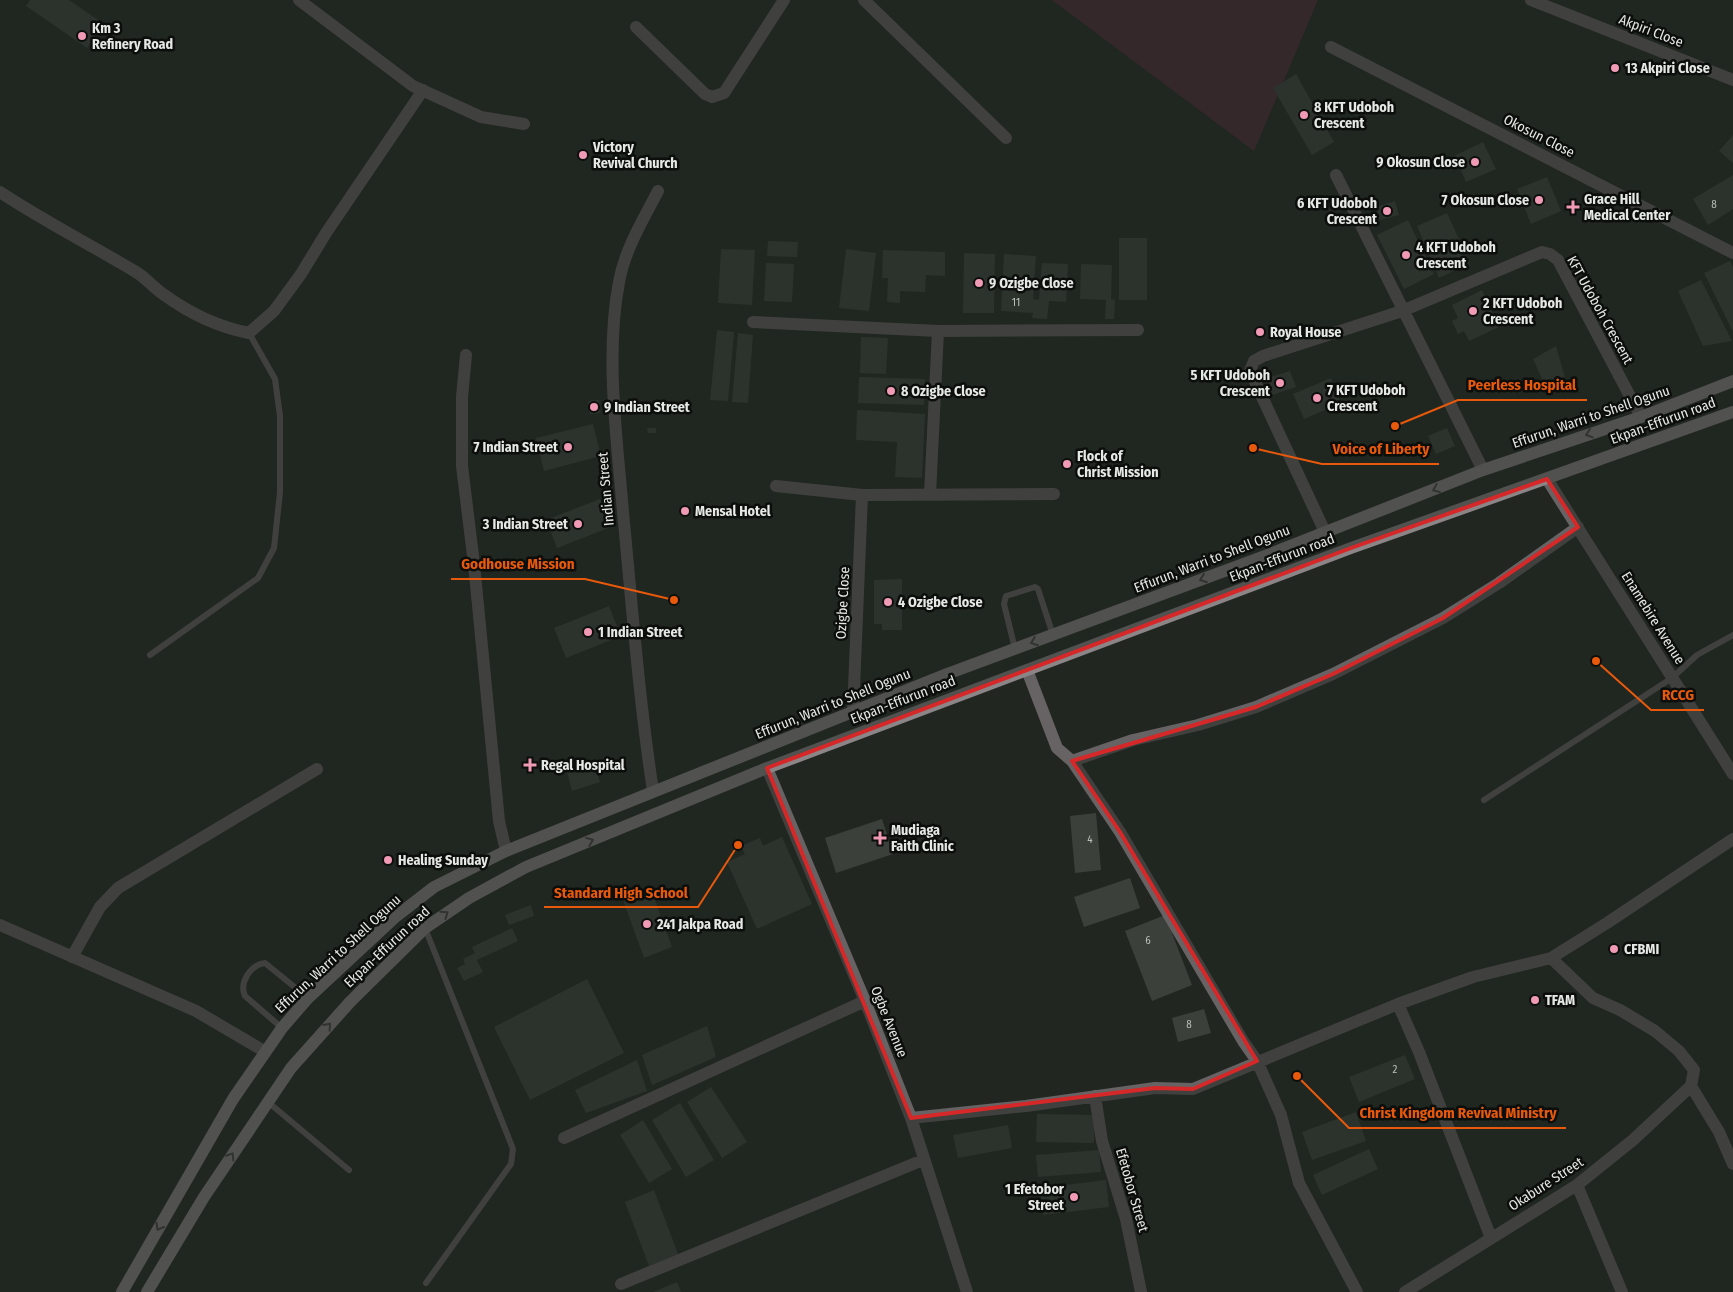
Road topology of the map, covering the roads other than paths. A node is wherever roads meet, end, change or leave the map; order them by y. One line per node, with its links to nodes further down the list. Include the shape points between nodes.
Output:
1 (299, 0): 8 (street)
2 (784, 0): 5 (street, via 724,93 712,97 705,94)
3 (864, 0): 10 (street)
4 (1531, 0): 7 (street, Akpiri Close)
5 (636, 27)
6 (1331, 46): 14 (street, Okosun Close)
7 (1733, 80)
8 (422, 90): 9 (street, via 481,117); 19 (street, via 301,274 274,311)
9 (524, 124)
10 (1006, 138)
11 (1336, 175): 15 (street)
12 (658, 191): 43 (street, Indian Street, via 631,244 619,281 613,400 642,718)
13 (0, 192): 19 (street, via 138,273 163,294 195,313 223,328)
14 (1733, 253)
15 (1402, 311): 23 (street, KFT Udoboh Crescent, via 1542,252 1550,254 1558,260); 24 (street); 31 (street, KFT Udoboh Crescent, via 1263,356 1254,361 1250,371)
16 (754, 322): 18 (street)
17 (1138, 330): 18 (street)
18 (938, 331): 27 (street)
19 (249, 334): 35 (lane, via 275,379 280,416 280,492 274,548 258,578)
20 (466, 354): 46 (street, via 462,466 499,821)
21 (1733, 381): 23 (main road, Effurun, Warri to Shell Ogunu)
22 (1733, 412): 25 (main road, Ekpan-Effurun road)
23 (1641, 416): 24 (main road, Effurun, Warri to Shell Ogunu, one-way to 24)
24 (1483, 470): 31 (main road, Effurun, Warri to Shell Ogunu, one-way to 31)
25 (1548, 479): 30 (street, Enamebire Avenue); 36 (main road, Ekpan-Effurun road, via 1351,548)
26 (776, 486): 29 (street)
27 (930, 494): 28 (street); 29 (street)
28 (1054, 494)
29 (862, 495): 38 (street, Ozigbe Close)
30 (1578, 527): 37 (street, Enamebire Avenue); 39 (street, via 1443,618 1333,674 1256,707 1133,740)
31 (1325, 532): 32 (main road, Effurun, Warri to Shell Ogunu, one-way to 32)
32 (1053, 635): 34 (main road, Effurun, Warri to Shell Ogunu, one-way to 34); 34 (lane, via 1038,589 1035,587 1006,596 1004,604)
33 (1733, 635): 37 (lane, via 1697,655)
34 (1015, 649): 38 (main road, Effurun, Warri to Shell Ogunu)
35 (150, 655)
36 (1027, 670): 39 (street, via 1057,748); 40 (main road, Ekpan-Effurun road)
37 (1672, 678): 42 (street, Enamebire Avenue); 44 (lane)
38 (853, 714): 43 (main road, Effurun, Warri to Shell Ogunu)
39 (1072, 761): 56 (street, via 1120,832)
40 (767, 768): 48 (main road, Ekpan-Effurun road, one-way to 40, via 469,898 526,867); 52 (street, Ogbe Avenue)
41 (317, 769): 49 (street, via 118,888 100,907)
42 (1733, 774)
43 (653, 792): 46 (main road, Effurun, Warri to Shell Ogunu)
44 (1484, 800)
45 (1733, 839): 50 (street)
46 (506, 851): 51 (main road, Effurun, Warri to Shell Ogunu, via 434,887 394,918)
47 (0, 925): 49 (street)
48 (425, 928): 59 (main road, Ekpan-Effurun road, one-way to 48, via 291,1068 350,1002); 67 (lane, via 513,1149 511,1164)
49 (72, 957): 55 (street, via 196,1011)
50 (1551, 958): 53 (street, via 1473,977); 57 (street, via 1592,998 1655,1031 1679,1051 1694,1070)
51 (308, 998): 54 (main road, Effurun, Warri to Shell Ogunu); 54 (lane, via 265,963 245,978 242,990 245,996)
52 (865, 1001): 60 (street, Ogbe Avenue); 61 (street)
53 (1398, 1004): 56 (street); 66 (street)
54 (282, 1028): 55 (main road, Effurun, Warri to Shell Ogunu)
55 (264, 1051): 69 (main road, Effurun, Warri to Shell Ogunu, one-way to 69, via 233,1098)
56 (1257, 1061): 58 (street, via 1193,1089 1154,1088); 73 (street, via 1281,1115 1299,1183)
57 (1691, 1086): 63 (street, via 1719,1132); 65 (street, Okabure Street)
58 (1095, 1096): 60 (street); 72 (street, Efetobor Street, via 1102,1141 1126,1219)
59 (267, 1101): 64 (lane); 70 (main road, Ekpan-Effurun road, one-way to 59, via 204,1197)
60 (911, 1118): 62 (street, Ogbe Avenue)
61 (564, 1138)
62 (923, 1160): 68 (street); 71 (street, Ogbe Avenue)
63 (1733, 1164)
64 (349, 1170)
65 (1577, 1185): 66 (street, Okabure Street); 75 (street)
66 (1491, 1238): 74 (street, Okabure Street)
67 (426, 1283)
68 (621, 1284)
69 (122, 1292)
70 (148, 1292)
71 (967, 1292)
72 (1141, 1292)
73 (1357, 1292)
74 (1405, 1292)
75 (1622, 1292)

